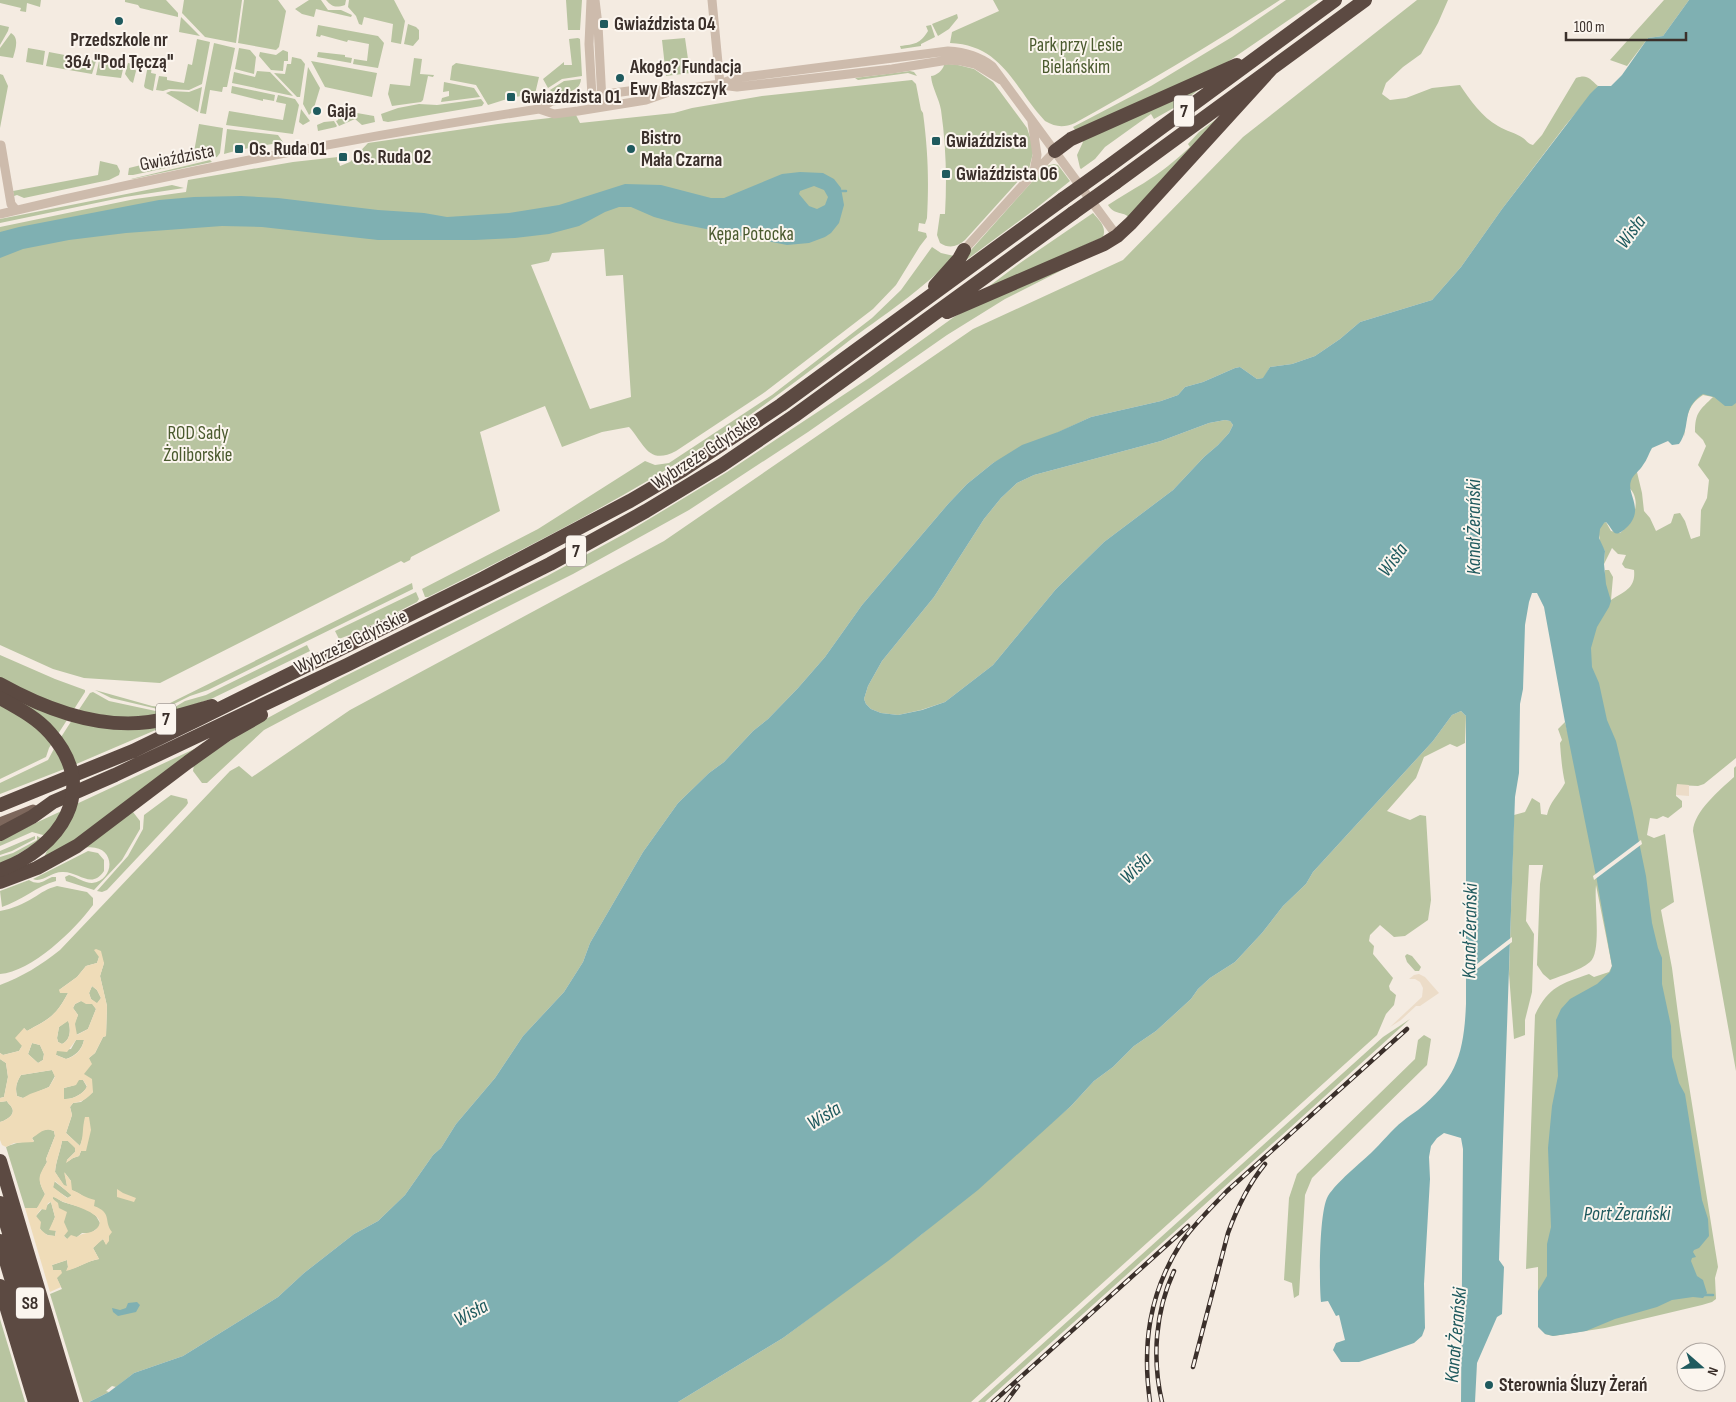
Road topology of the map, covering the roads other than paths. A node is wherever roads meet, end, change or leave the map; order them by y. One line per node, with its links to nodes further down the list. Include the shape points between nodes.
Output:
1 (591, 0): 14 (street, via 588,44)
2 (595, 0): 13 (street)
3 (712, 0): 11 (street)
4 (1335, 0): 6 (highway, Wybrzeże Gdyńskie / 7)
5 (1365, 0): 9 (highway, Wybrzeże Gdyńskie / 7)
6 (1262, 53): 19 (highway, via 1071,139); 25 (highway, Wybrzeże Gdyńskie / 7, bridge)
7 (902, 57): 8 (street); 10 (street, Gwiaździsta, via 942,52 969,54 992,66); 11 (street, Gwiaździsta, via 736,78)
8 (914, 65): 10 (street, Gwiaździsta, via 943,60 961,61 975,64); 11 (street, Gwiaździsta, via 737,87)
9 (1272, 68): 23 (highway); 26 (highway, Wybrzeże Gdyńskie / 7, bridge)
10 (1004, 82): 17 (street, Gwiaździsta)
11 (720, 84): 12 (street, Gwiaździsta)
12 (671, 91): 13 (street, Gwiaździsta, via 644,89); 15 (street, Gwiaździsta, via 646,100)
13 (603, 95): 14 (street, Gwiaździsta); 15 (street)
14 (592, 96): 15 (street); 16 (street, Gwiaździsta, via 552,101)
15 (599, 107): 16 (street, Gwiaździsta, via 554,114)
16 (539, 109): 21 (street, Gwiaździsta, via 399,131)
17 (1032, 119): 19 (street, Gwiaździsta); 20 (street, via 1037,148)
18 (1, 145): 21 (street, via 11,204)
19 (1055, 151): 20 (street); 23 (street, Gwiaździsta)
20 (1033, 174): 24 (street)
21 (16, 210): 22 (street, Gwiaździsta)
22 (0, 214)
23 (1117, 236): 26 (highway)
24 (964, 250): 25 (highway)
25 (914, 308): 29 (highway, Wybrzeże Gdyńskie / 7, via 773,410 630,501 500,570)
26 (924, 323): 27 (highway, Wybrzeże Gdyńskie / 7, via 756,442 646,512 550,564)
27 (347, 665): 31 (highway, Wybrzeże Gdyńskie / 7); 36 (highway, via 212,745 77,846 37,868)
28 (0, 684): 29 (highway, 7, via 43,705 80,717 118,723 172,718)
29 (249, 695): 32 (highway, Wybrzeże Gdyńskie, via 133,751)
30 (0, 698): 35 (highway, bridge, via 36,720 54,738 69,765 73,788 64,821 47,843 23,861)
31 (53, 802): 33 (main road, Wybrzeże Gdyńskie); 34 (highway, 7)
32 (0, 805)
33 (0, 824)
34 (0, 834)
35 (0, 870)
36 (0, 882)
37 (0, 1161): 44 (highway)
38 (0, 1203): 43 (highway, S8)
39 (0, 1241): 42 (highway, S8)
40 (0, 1286): 41 (highway)
41 (35, 1402)
42 (48, 1402)
43 (60, 1402)
44 (72, 1402)

